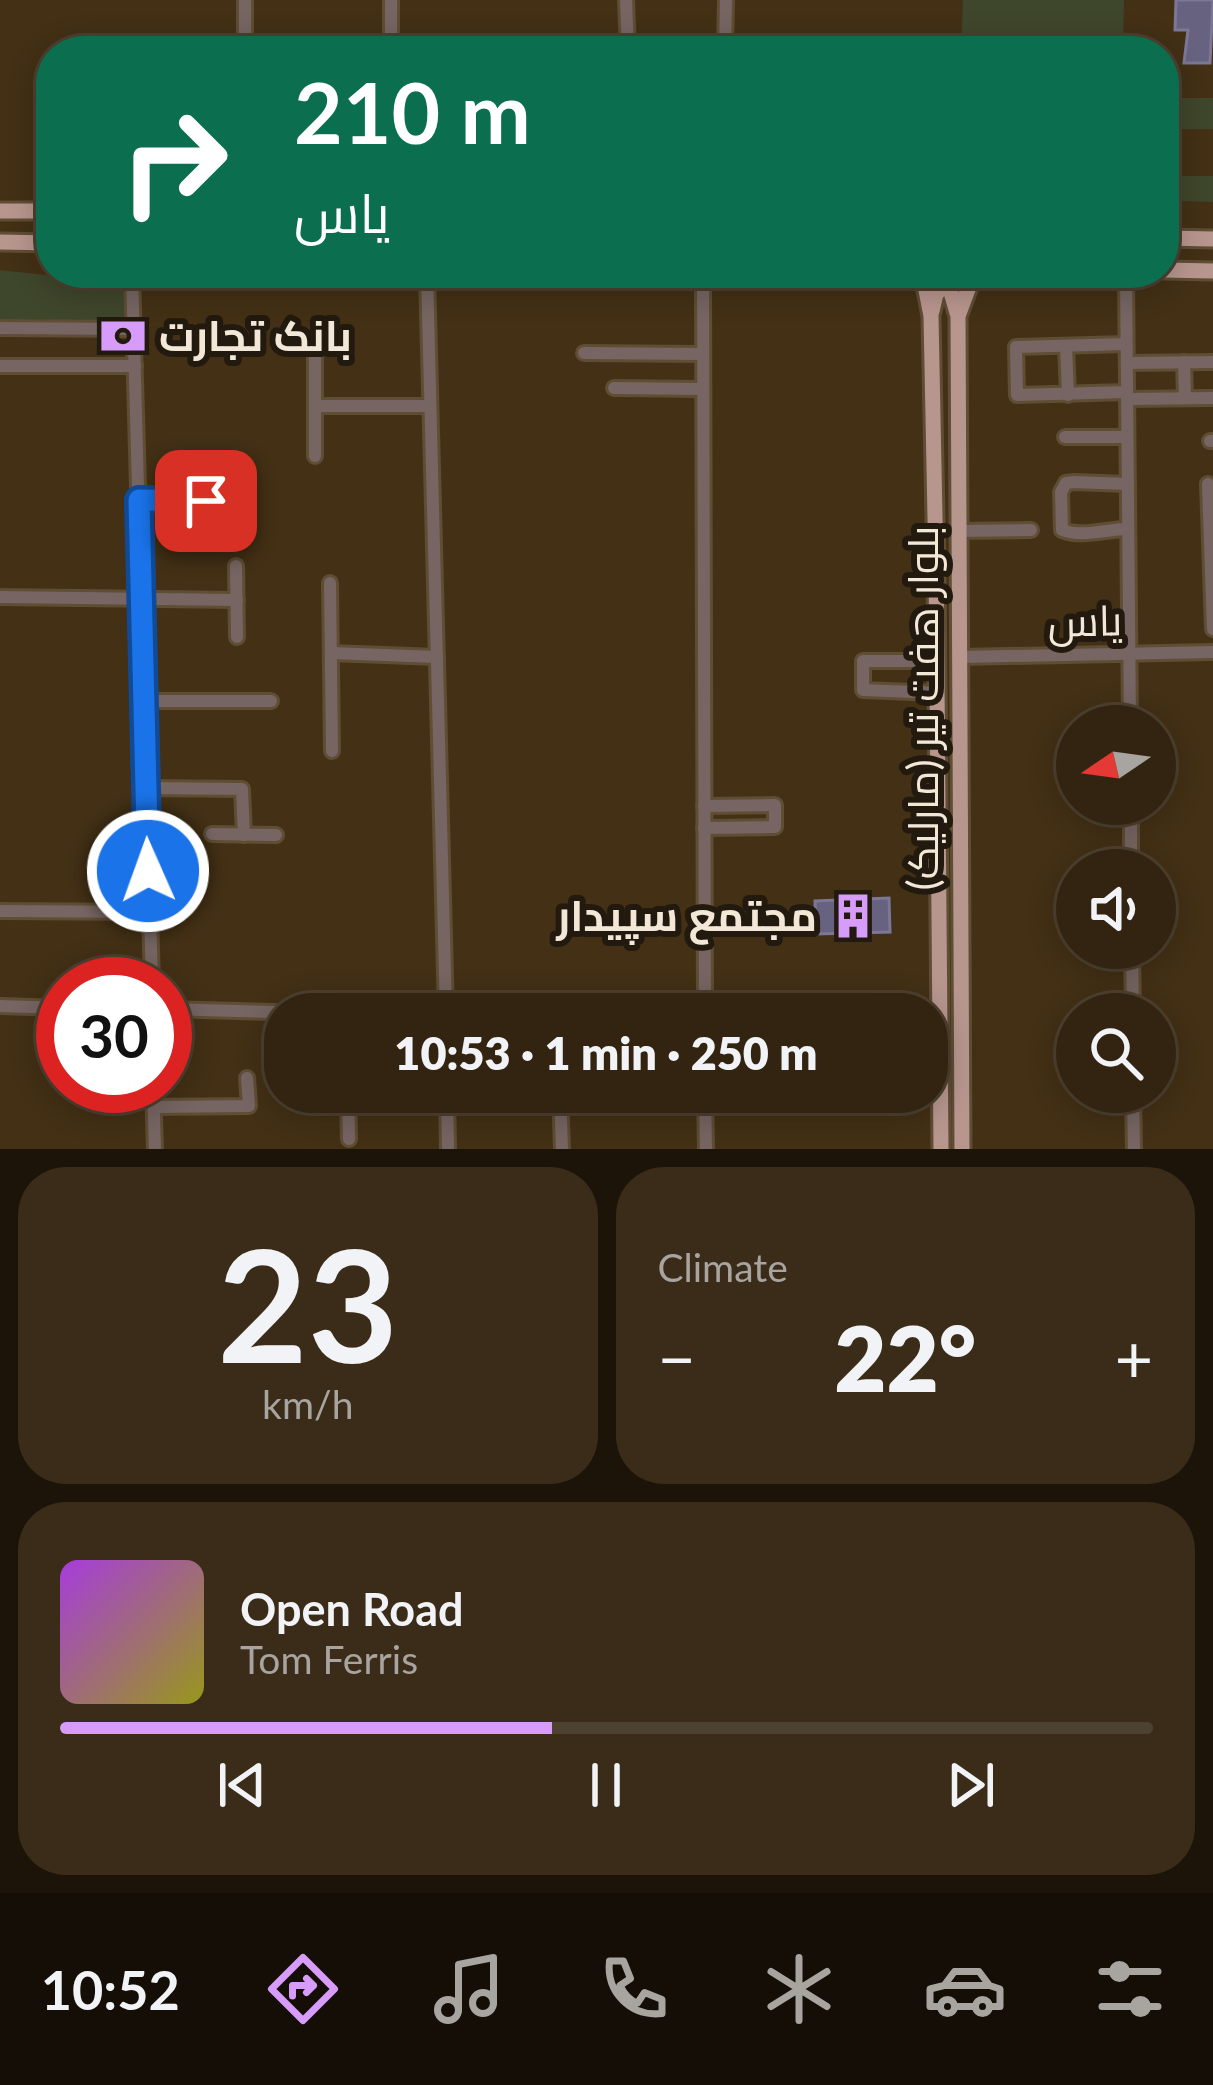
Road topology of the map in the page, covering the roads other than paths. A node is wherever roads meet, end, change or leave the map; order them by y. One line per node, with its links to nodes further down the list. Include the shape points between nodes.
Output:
1 (245, 0): 5 (street)
2 (392, 0): 6 (street)
3 (626, 0): 7 (street)
4 (726, 0): 8 (street)
5 (245, 36)
6 (392, 36)
7 (627, 36)
8 (725, 36)
9 (0, 211): 10 (main road)
10 (36, 211)
11 (1179, 238): 12 (main road)
12 (1213, 238)
13 (0, 242): 14 (main road)
14 (36, 243)
15 (1179, 270): 16 (main road)
16 (1213, 271)
17 (133, 288): 26 (street)
18 (427, 288): 44 (street)
19 (703, 288): 31 (street)
20 (926, 288): 23 (main road, بلوار هفت تیر (مارلیک))
21 (968, 288): 24 (main road, بلوار هفت تیر (مارلیک))
22 (1126, 288): 28 (street)
23 (931, 316): 24 (main road, via 942,288 950,289); 69 (main road, بلوار هفت تیر (مارلیک))
24 (958, 316): 56 (main road, بلوار هفت تیر (مارلیک))
25 (0, 328): 26 (street)
26 (134, 329): 36 (street)
27 (316, 339): 43 (street)
28 (1126, 344): 29 (street); 34 (street)
29 (1066, 346): 39 (street); 39 (street, via 1016,347 1017,395)
30 (584, 352): 31 (street)
31 (701, 354): 38 (street)
32 (1184, 362): 33 (street); 34 (street); 41 (street)
33 (1213, 362)
34 (1126, 363): 40 (street)
35 (0, 366): 36 (street)
36 (135, 366): 51 (street)
37 (614, 388): 38 (street)
38 (702, 389): 76 (street)
39 (1068, 395): 40 (street)
40 (1127, 395): 41 (street); 46 (street)
41 (1184, 398): 42 (street)
42 (1213, 398)
43 (315, 406): 44 (street); 47 (street)
44 (430, 406): 67 (street)
45 (1065, 437): 46 (street)
46 (1127, 437): 49 (street)
47 (315, 455)
48 (239, 471): 52 (street)
49 (1128, 484): 53 (street); 53 (street, via 1074,482 1061,492 1062,530)
50 (1208, 484): 62 (street)
51 (139, 500): 52 (street); 60 (street)
52 (240, 501): 55 (street)
53 (1128, 529): 66 (street)
54 (1031, 530): 56 (street)
55 (239, 531)
56 (958, 531): 68 (main road, بلوار هفت تیر (مارلیک))
57 (236, 566): 61 (street)
58 (330, 583): 65 (street)
59 (0, 597): 60 (street)
60 (141, 598): 61 (street); 71 (street)
61 (237, 600): 63 (street)
62 (1213, 628)
63 (237, 637)
64 (1213, 652): 66 (street, یاس)
65 (331, 653): 67 (street); 74 (street)
66 (1129, 653): 68 (street, یاس); 73 (street)
67 (437, 657): 84 (street)
68 (958, 657): 106 (main road, بلوار هفت تیر (مارلیک))
69 (937, 661): 70 (main road, بلوار هفت تیر (مارلیک)); 70 (street, via 862,662 863,690)
70 (937, 693): 86 (main road, بلوار هفت تیر (مارلیک))
71 (144, 701): 72 (street); 75 (street)
72 (272, 701)
73 (1130, 705)
74 (332, 751)
75 (146, 788): 79 (street, via 242,788); 82 (street)
76 (704, 806): 77 (street); 77 (street, via 775,805 775,827)
77 (704, 828): 85 (street)
78 (212, 834): 79 (street)
79 (244, 835): 80 (street)
80 (276, 835)
81 (0, 911): 82 (street)
82 (149, 912): 83 (street)
83 (151, 957)
84 (445, 993)
85 (705, 993)
86 (941, 993)
87 (0, 1006): 88 (street)
88 (36, 1007)
89 (192, 1011): 90 (street)
90 (264, 1012)
91 (247, 1078): 92 (street, via 249,1106)
92 (192, 1107)
93 (154, 1113): 101 (street)
94 (348, 1113): 100 (street)
95 (447, 1113): 102 (street)
96 (561, 1113): 103 (street)
97 (705, 1113): 104 (street)
98 (941, 1113): 105 (main road, بلوار هفت تیر (مارلیک))
99 (1133, 1113): 107 (street)
100 (349, 1139)
101 (155, 1149)
102 (448, 1149)
103 (562, 1149)
104 (706, 1149)
105 (941, 1149)
106 (962, 1149)
107 (1134, 1149)

